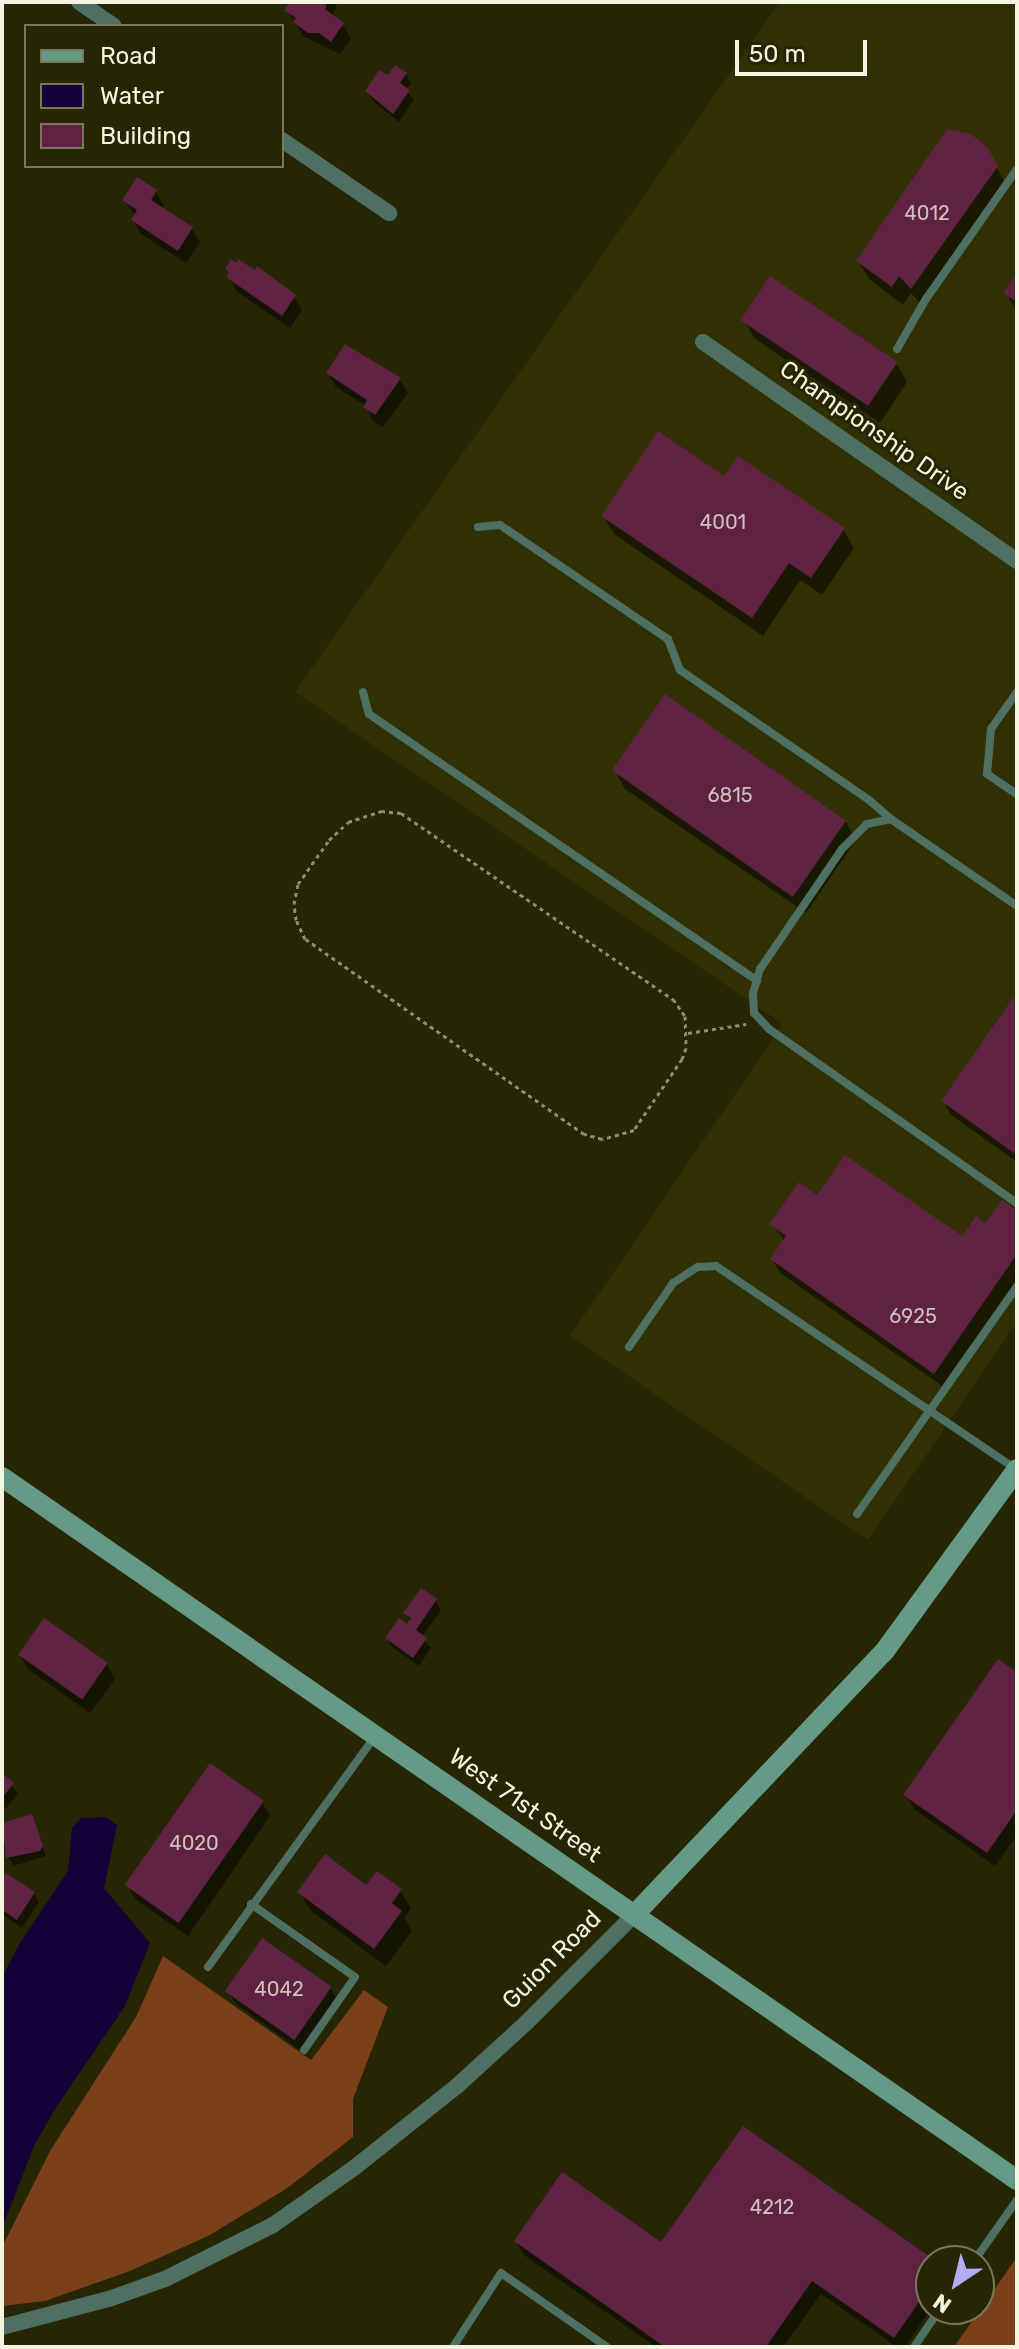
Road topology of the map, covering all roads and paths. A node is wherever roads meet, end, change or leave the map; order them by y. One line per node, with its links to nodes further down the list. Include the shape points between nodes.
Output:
1 (79, 2): 2 (street)
2 (111, 24)
3 (284, 141): 5 (street)
4 (1017, 169): 7 (lane)
5 (389, 213)
6 (703, 342): 9 (street, Championship Drive)
7 (897, 349)
8 (478, 527): 13 (lane, via 500,525 668,639 680,670)
9 (1017, 561)
10 (363, 692): 15 (lane, via 369,714)
11 (1017, 692): 12 (lane, via 991,729 987,774)
12 (1017, 794)
13 (891, 819): 14 (lane); 15 (lane, via 867,824 842,849)
14 (1017, 906)
15 (757, 981): 16 (lane, via 754,1013)
16 (762, 1021): 17 (path); 18 (lane)
17 (688, 1033): 17 (path, via 685,1016 673,999 401,813 381,811 348,822 298,884 296,920 305,939 322,954 584,1134 602,1139 634,1130 682,1059)
18 (1017, 1203)
19 (1017, 1286): 21 (lane)
20 (629, 1347): 21 (lane, via 673,1283 698,1267 716,1266)
21 (930, 1410): 22 (lane); 24 (lane)
22 (1017, 1469): 27 (main road, Guion Road, via 879,1659)
23 (2, 1477): 25 (main road, West 71st Street)
24 (857, 1514)
25 (377, 1735): 26 (lane); 27 (main road, West 71st Street)
26 (251, 1904): 28 (lane); 29 (lane, via 355,1977)
27 (635, 1914): 30 (main road, West 71st Street); 34 (street, Guion Road, via 457,2086 273,2225 165,2279)
28 (208, 1967)
29 (304, 2050)
30 (1017, 2180)
31 (1017, 2200): 32 (lane)
32 (985, 2245)
33 (929, 2325): 37 (lane)
34 (2, 2327)
35 (453, 2347): 36 (lane, via 501,2273)
36 (607, 2347)
37 (914, 2347)

